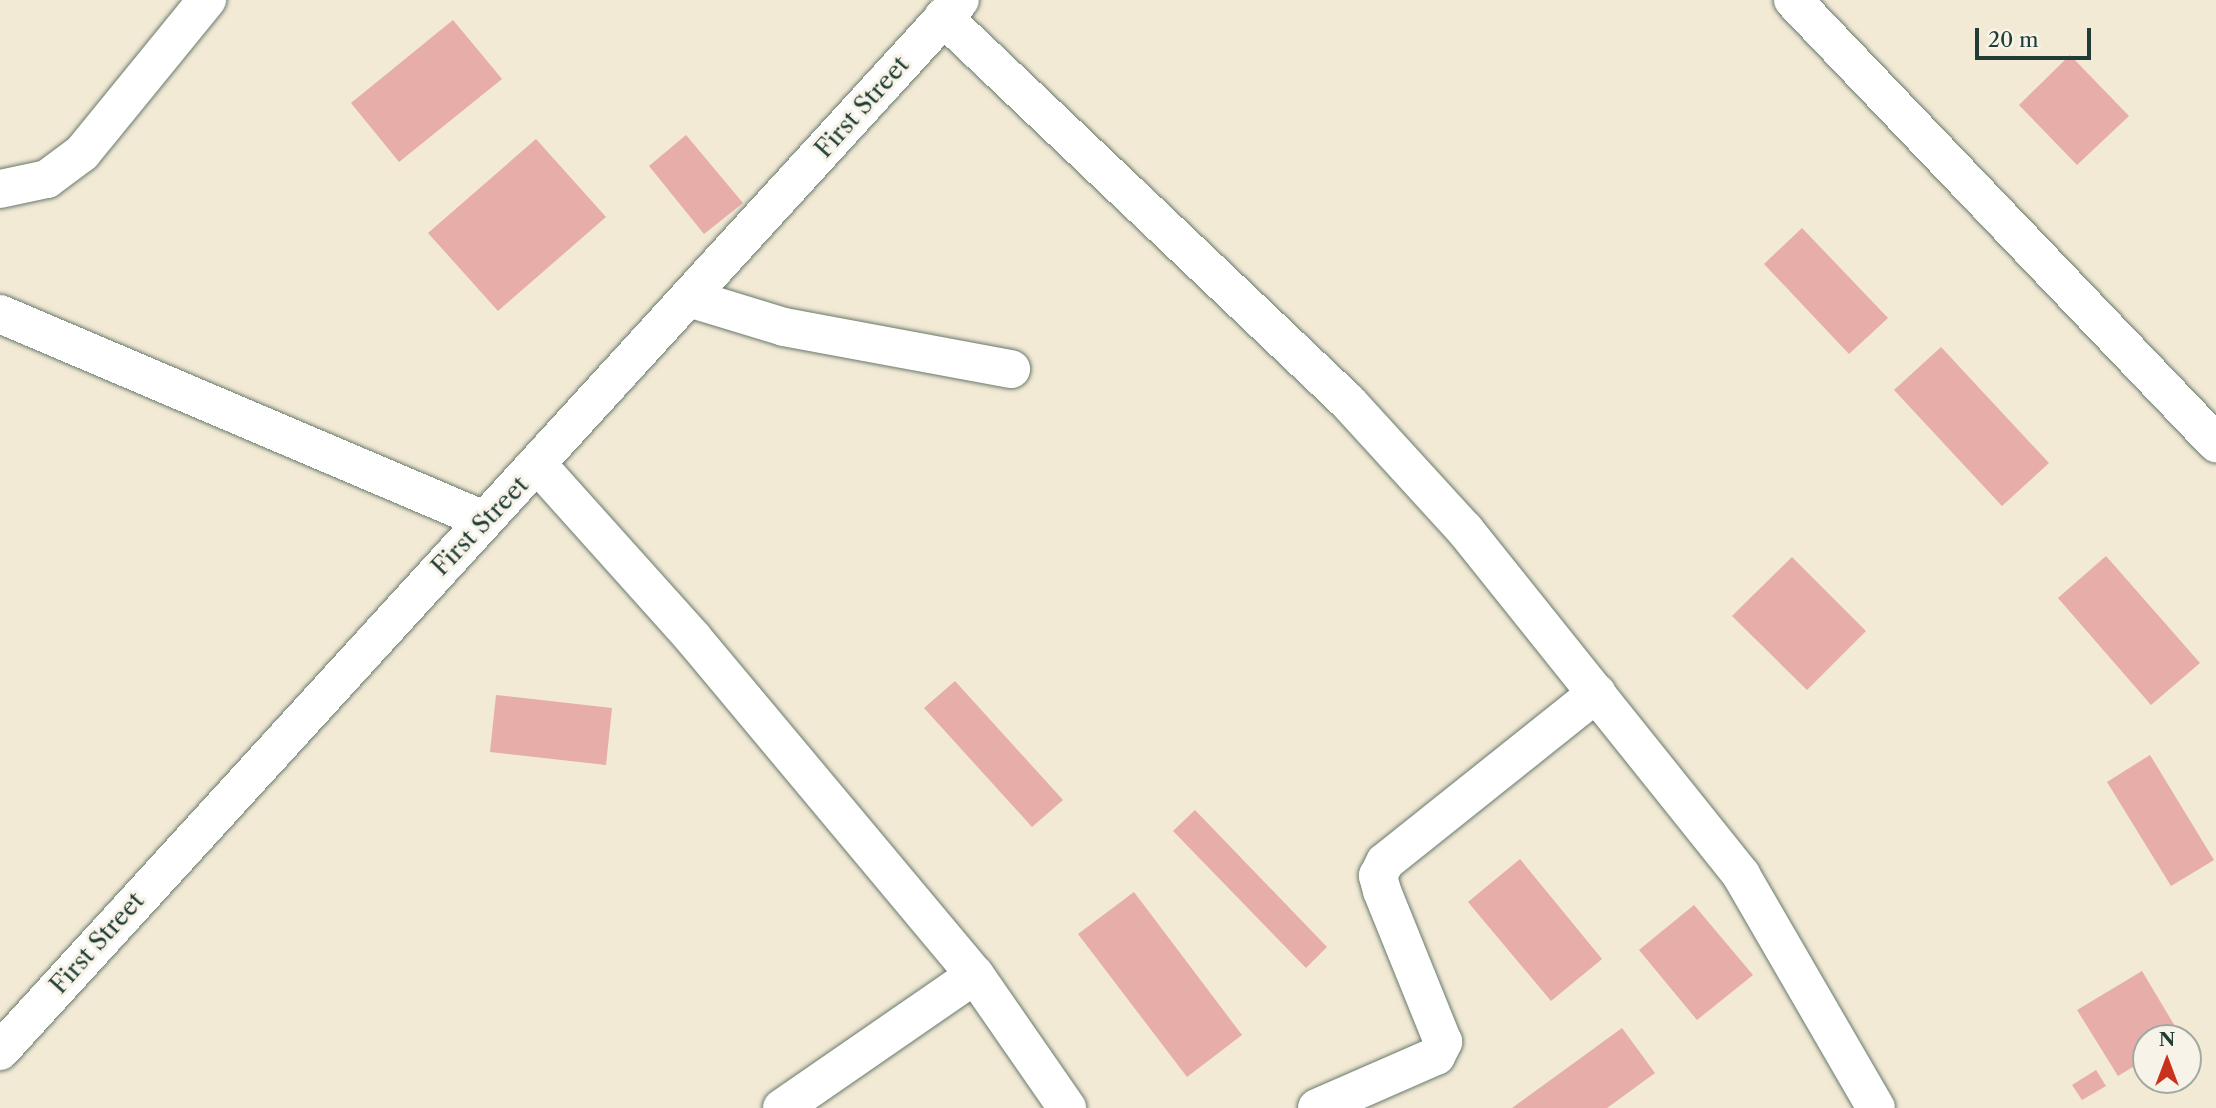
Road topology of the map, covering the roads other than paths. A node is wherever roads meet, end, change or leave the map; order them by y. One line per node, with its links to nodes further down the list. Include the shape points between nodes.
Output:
1 (207, 0): 4 (street, via 82,153 47,179)
2 (1793, 0): 8 (street)
3 (951, 9): 5 (street, First Street); 11 (street, via 1348,402 1465,530)
4 (0, 189)
5 (689, 298): 7 (street, via 784,327); 9 (street, First Street)
6 (0, 314): 10 (street)
7 (1011, 369)
8 (2216, 443)
9 (538, 465): 10 (street, First Street); 12 (street, via 693,638)
10 (484, 520): 13 (street, First Street)
11 (1597, 693): 16 (street, via 1385,862 1378,876 1382,891 1443,1042 1436,1056); 17 (street, via 1741,875)
12 (975, 975): 14 (street); 15 (street)
13 (0, 1051)
14 (782, 1108)
15 (1067, 1108)
16 (1317, 1108)
17 (1876, 1108)

